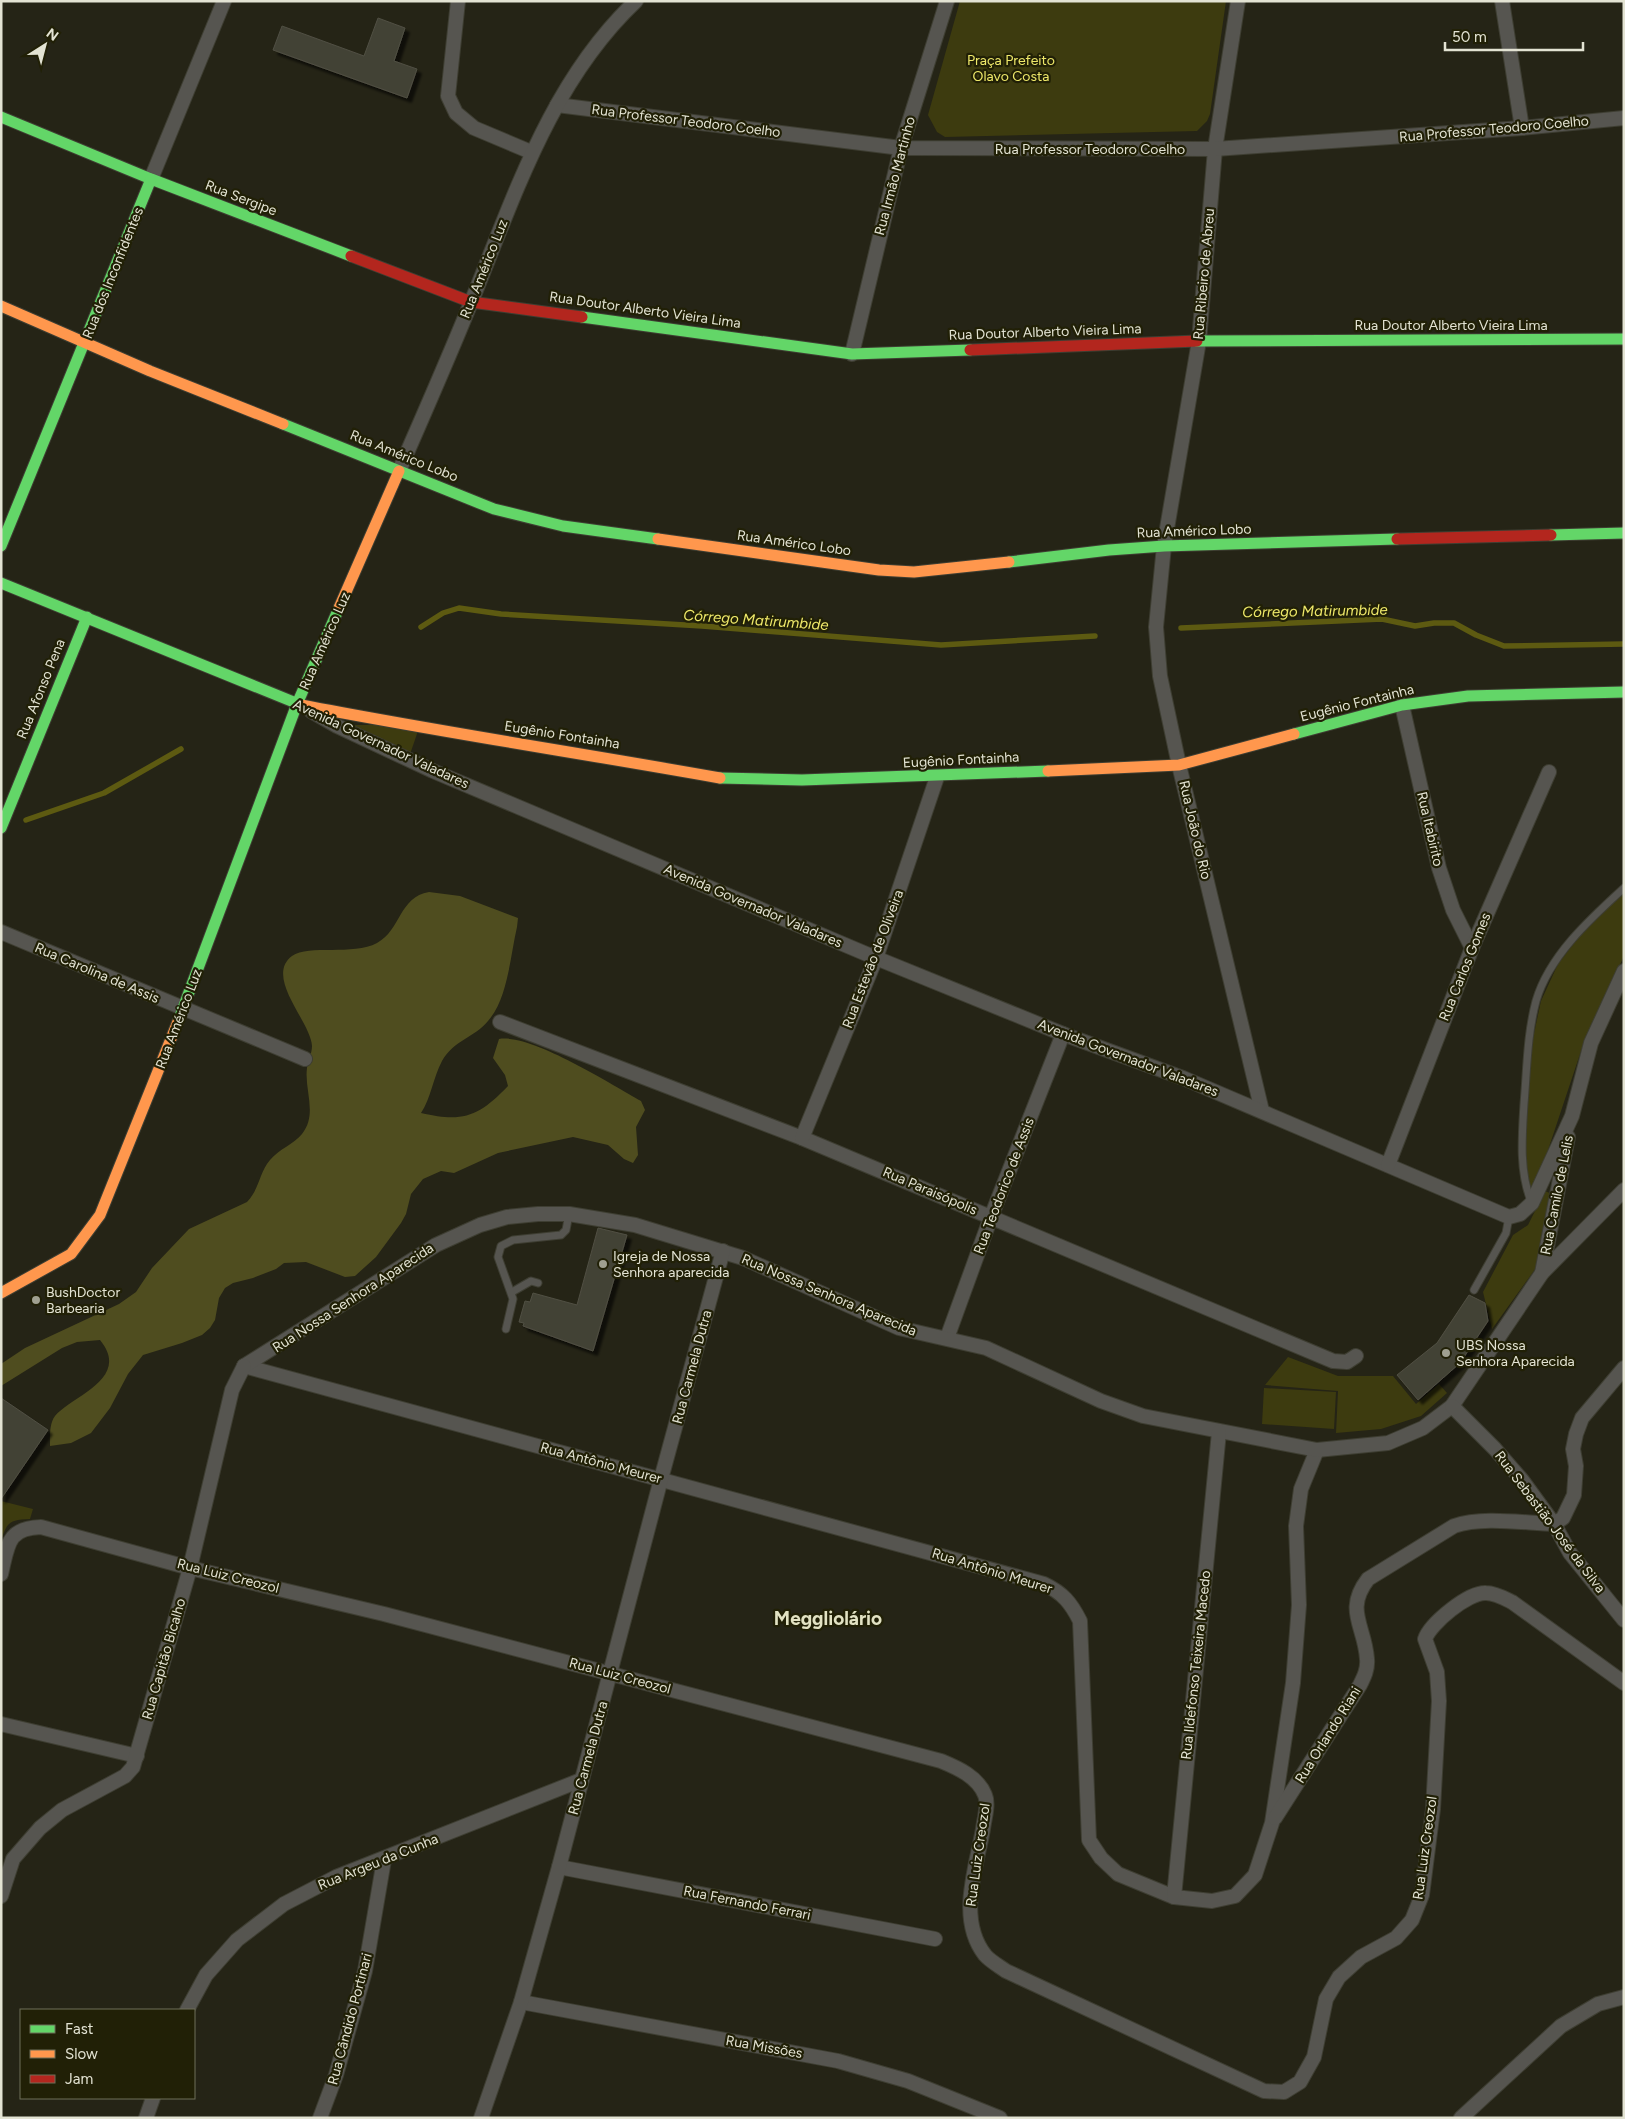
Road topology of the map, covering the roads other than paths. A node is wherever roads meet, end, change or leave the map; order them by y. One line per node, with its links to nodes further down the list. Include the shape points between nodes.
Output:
1 (224, 1): 14 (street, Rua dos Inconfidentes)
2 (458, 1): 13 (street, via 448,96 456,114 474,128)
3 (636, 1): 7 (street, Rua Américo Luz, via 584,60)
4 (947, 1): 11 (street, Rua Irmão Martinho)
5 (1238, 1): 12 (street, Rua Ribeiro de Abreu)
6 (1502, 1): 10 (street)
7 (557, 105): 11 (street, Rua Professor Teodoro Coelho); 13 (street, Rua Américo Luz)
8 (1, 117): 14 (main road, Rua Sergipe)
9 (1624, 118): 10 (street, Rua Professor Teodoro Coelho)
10 (1522, 128): 12 (street, Rua Professor Teodoro Coelho)
11 (901, 148): 12 (street, Rua Professor Teodoro Coelho); 20 (street, Rua Irmão Martinho)
12 (1215, 149): 18 (street, Rua Ribeiro de Abreu)
13 (531, 152): 15 (street, Rua Américo Luz)
14 (151, 180): 15 (main road, Rua Sergipe); 19 (main road, Rua dos Inconfidentes)
15 (472, 302): 20 (main road, Rua Doutor Alberto Vieira Lima); 21 (street, Rua Américo Luz)
16 (1, 306): 19 (main road, Rua Américo Lobo)
17 (1624, 339): 18 (main road, Rua Doutor Alberto Vieira Lima)
18 (1199, 341): 20 (main road, Rua Doutor Alberto Vieira Lima); 24 (street, Rua Ribeiro de Abreu)
19 (84, 342): 21 (main road, Rua Américo Lobo); 23 (main road, Rua dos Inconfidentes)
20 (852, 354)
21 (400, 470): 24 (main road, Rua Américo Lobo, via 494,509 563,526 879,570 955,569); 28 (main road, Rua Américo Luz)
22 (1624, 533): 24 (main road, Rua Américo Lobo)
23 (1, 546)
24 (1164, 546): 30 (street, Rua João do Rio, via 1156,627 1160,676)
25 (1, 582): 26 (main road, Avenida Governador Valadares)
26 (86, 617): 28 (main road, Avenida Governador Valadares); 33 (main road, Rua Afonso Pena)
27 (1624, 692): 29 (main road, Eugênio Fontainha, via 1468,696)
28 (297, 704): 32 (main road, Eugênio Fontainha, via 428,730 524,743 722,778); 37 (street, Avenida Governador Valadares, via 433,771); 39 (main road, Rua Américo Luz)
29 (1402, 706): 30 (main road, Eugênio Fontainha); 36 (street, Rua Itabirito, via 1439,868 1453,910)
30 (1179, 764): 32 (main road, Eugênio Fontainha); 43 (street, Rua João do Rio)
31 (1549, 772): 36 (street, Rua Carlos Gomes)
32 (937, 777): 37 (street, Rua Estevão de Oliveira)
33 (1, 828)
34 (1624, 888): 48 (lane, via 1578,932 1556,961 1537,1000 1527,1050 1522,1144 1526,1188)
35 (1, 932): 39 (street, Rua Carolina de Assis)
36 (1472, 948): 46 (street, Rua Carlos Gomes)
37 (876, 958): 41 (street, Avenida Governador Valadares); 45 (street, Rua Estevão de Oliveira)
38 (1624, 971): 44 (street, via 1591,1043)
39 (184, 1010): 42 (street, Rua Carolina de Assis); 57 (main road, Rua Américo Luz, via 100,1215 71,1254)
40 (500, 1022): 45 (street, Rua Paraisópolis)
41 (1063, 1034): 43 (street, Avenida Governador Valadares); 50 (street, Rua Teodorico de Assis)
42 (305, 1059)
43 (1262, 1111): 46 (street, Avenida Governador Valadares)
44 (1572, 1116): 48 (street); 53 (street, Rua Camilo de Lelis)
45 (802, 1138): 50 (street, Rua Paraisópolis)
46 (1388, 1165): 51 (street, Avenida Governador Valadares)
47 (1624, 1190): 53 (street, Rua Nossa Senhora Aparecida)
48 (1532, 1203): 51 (street, via 1520,1214)
49 (569, 1214): 52 (street, Rua Nossa Senhora Aparecida, via 635,1225); 56 (lane, via 566,1230 561,1235 513,1240 501,1246 498,1257); 61 (street, Rua Nossa Senhora Aparecida, via 507,1217 436,1245)
50 (991, 1217): 59 (street, Rua Teodorico de Assis); 60 (street, Rua Paraisópolis, via 1333,1361 1347,1362)
51 (1509, 1217): 55 (lane, via 1506,1233)
52 (723, 1251): 59 (street, Rua Nossa Senhora Aparecida, via 899,1328 925,1336); 66 (street, Rua Carmela Dutra)
53 (1542, 1273): 63 (street, Rua Nossa Senhora Aparecida)
54 (538, 1283): 56 (lane, via 531,1281)
55 (1474, 1290)
56 (512, 1292): 58 (lane)
57 (1, 1293)
58 (506, 1329)
59 (948, 1338): 64 (street, Rua Nossa Senhora Aparecida, via 986,1348 1101,1401 1143,1416)
60 (1356, 1356)
61 (244, 1366): 66 (street, Rua Antônio Meurer); 68 (street, Rua Capitão Bicalho, via 232,1390)
62 (1624, 1368): 67 (street, via 1582,1418 1574,1449 1574,1495 1563,1518)
63 (1452, 1406): 65 (street, Rua Nossa Senhora Aparecida, via 1423,1428 1388,1443); 67 (street, Rua Sebastião José da Silva, via 1500,1455)
64 (1219, 1432): 65 (street, Rua Nossa Senhora Aparecida); 80 (street, Rua Ildefonso Teixeira Macedo)
65 (1317, 1450): 76 (street, Rua Antônio Meurer, via 1302,1489 1296,1526 1298,1605 1293,1683)
66 (661, 1479): 71 (street, Rua Carmela Dutra); 80 (street, Rua Antônio Meurer, via 1044,1584 1061,1592 1072,1604 1080,1622 1089,1840 1101,1858 1118,1874)
67 (1554, 1524): 70 (street, Rua Sebastião José da Silva, via 1570,1553); 76 (street, Rua Orlando Riani, via 1469,1520 1368,1579 1359,1590 1356,1604 1367,1659 1366,1670 1360,1685)
68 (190, 1568): 69 (street, Rua Luiz Creozol, via 41,1527 26,1528 9,1541); 71 (street, Rua Luiz Creozol); 74 (street, Rua Capitão Bicalho)
69 (1, 1574)
70 (1624, 1620)
71 (611, 1673): 72 (street, Rua Luiz Creozol, via 941,1760 960,1769 978,1783 986,1796 969,1905 975,1940 986,1956 1006,1971 1264,2091 1284,2092 1300,2082 1314,2057 1326,1999 1339,1977 1361,1957 1396,1938 1412,1920 1422,1895 1439,1701 1437,1672 1425,1639 1428,1630 1471,1596 1485,1592 1499,1595); 75 (street, Rua Carmela Dutra)
72 (1624, 1683)
73 (1, 1724): 74 (street)
74 (137, 1756): 79 (street, Rua Capitão Bicalho, via 125,1776 62,1810 40,1828 13,1860)
75 (582, 1780): 77 (street, Rua Argeu da Cunha); 78 (street, Rua Carmela Dutra)
76 (1272, 1823): 80 (street, Rua Antônio Meurer, via 1255,1875 1235,1896 1212,1901)
77 (384, 1860): 84 (street, Rua Argeu da Cunha, via 336,1876 276,1910 237,1940 206,1975); 87 (street, Rua Cândido Portinari, via 365,1971 336,2075)
78 (559, 1867): 81 (street, Rua Fernando Ferrari); 83 (street, Rua Carmela Dutra)
79 (1, 1896)
80 (1174, 1897)
81 (935, 1939)
82 (1624, 1997): 90 (street, via 1598,2004 1561,2026)
83 (521, 2002): 88 (street, Rua Carmela Dutra); 89 (street, Rua Missões, via 838,2061 908,2081)
84 (188, 2009)
85 (153, 2099): 86 (street)
86 (146, 2118)
87 (320, 2118)
88 (481, 2118)
89 (1000, 2118)
90 (1461, 2118)

